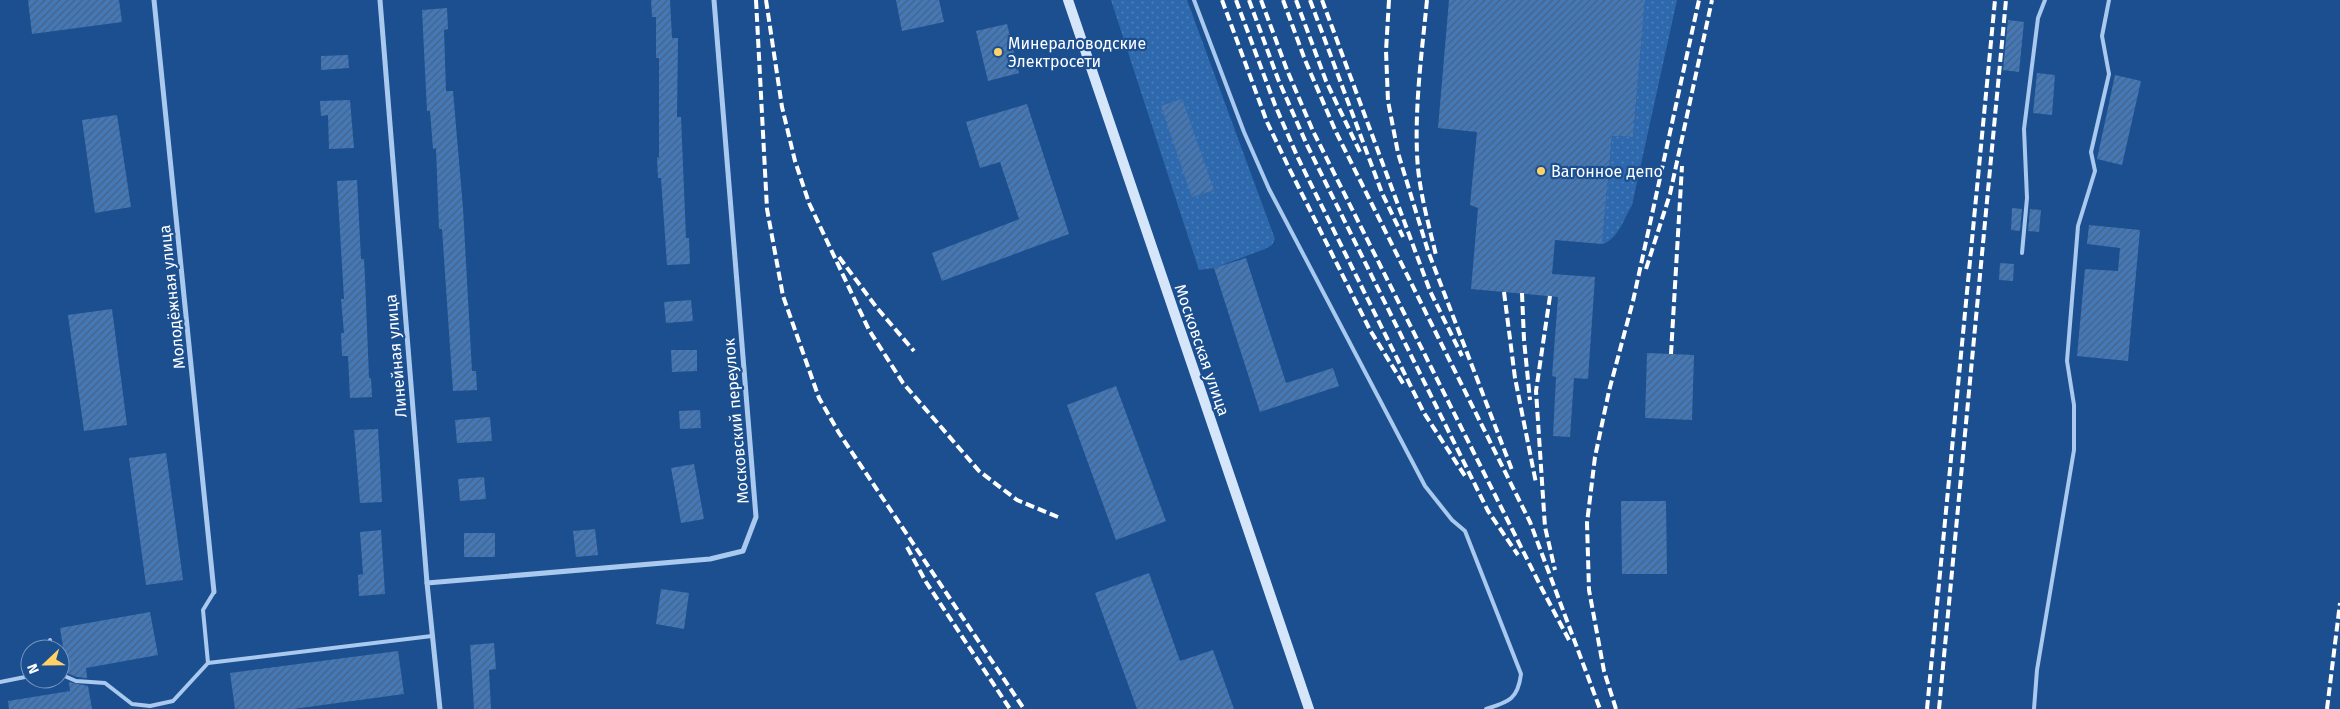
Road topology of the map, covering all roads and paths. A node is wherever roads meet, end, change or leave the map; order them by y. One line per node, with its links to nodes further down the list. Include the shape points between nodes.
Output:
1 (154, 0): 10 (street, Молодёжная улица)
2 (380, 0): 9 (street, Линейная улица)
3 (714, 0): 9 (street, Московский переулок, via 756,516 743,552 710,560)
4 (1068, 0): 17 (street, Московская улица)
5 (1194, 0): 18 (lane, via 1244,132 1278,206 1424,486 1452,520 1466,531 1521,674 1519,689 1512,699)
6 (2045, 0): 8 (lane, via 2038,18 2024,128 2026,198)
7 (2109, 0): 19 (lane, via 2102,36 2108,74 2091,152 2095,171 2078,226 2067,361 2074,405 2074,450 2037,670)
8 (2022, 253)
9 (427, 583): 11 (street, Линейная улица)
10 (214, 592): 12 (lane, via 203,610)
11 (432, 636): 12 (lane); 16 (street, Линейная улица)
12 (208, 663): 14 (lane, via 174,701 150,706 132,704 104,683)
13 (20, 678): 15 (lane)
14 (70, 678)
15 (0, 682)
16 (440, 709)
17 (1308, 709)
18 (1486, 709)
19 (2034, 709)

